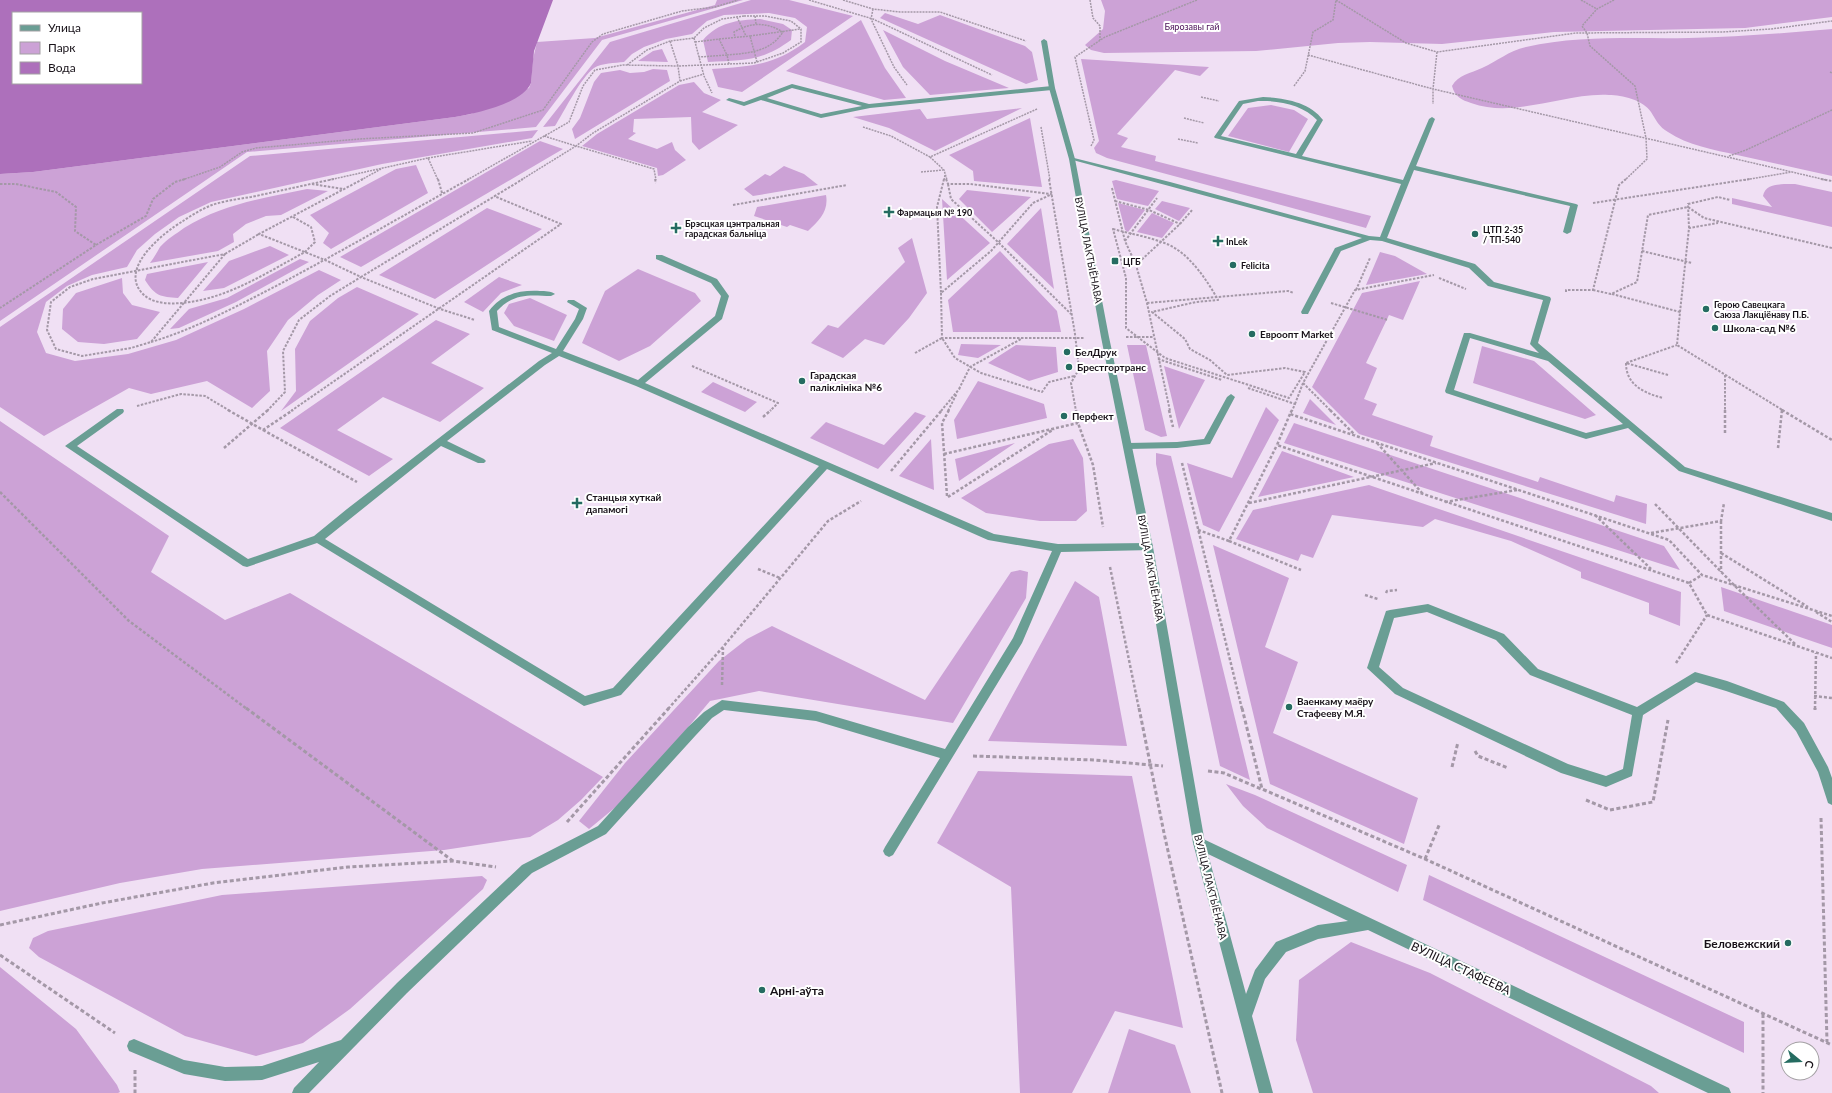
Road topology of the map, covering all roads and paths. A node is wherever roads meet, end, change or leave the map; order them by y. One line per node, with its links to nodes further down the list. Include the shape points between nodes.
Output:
1 (738, 0): 111 (path, via 715,7 682,11 603,34 592,42 543,110 473,133 359,139 256,148 242,152 220,167 175,182 154,199 146,216)
2 (809, 0): 13 (path)
3 (843, 0): 9 (path)
4 (1090, 0): 26 (path, via 1093,18 1100,26)
5 (1197, 0): 26 (path)
6 (1336, 0): 30 (path, via 1406,43); 32 (path, via 1333,20 1313,32)
7 (1581, 0): 10 (path)
8 (1614, 0): 10 (path)
9 (873, 9): 13 (path); 28 (path, via 940,12 1022,42)
10 (1597, 9): 19 (path, via 1582,26)
11 (755, 16): 12 (path); 15 (path); 17 (path, via 791,21)
12 (738, 17): 16 (path); 22 (path, via 722,19 704,28)
13 (871, 19): 40 (path); 49 (path, via 894,67)
14 (1832, 21): 19 (path, via 1723,32)
15 (756, 24): 16 (path); 18 (path, via 775,26)
16 (742, 27): 20 (path); 23 (path, via 734,32)
17 (801, 29): 18 (path); 34 (path, via 801,42 782,53)
18 (783, 32): 21 (path); 29 (path, via 779,39)
19 (1587, 33): 30 (path); 61 (path, via 1590,46 1635,86)
20 (746, 36): 21 (path); 23 (path)
21 (750, 36): 29 (path)
22 (694, 38): 25 (path); 27 (path)
23 (735, 38): 24 (path)
24 (719, 39): 27 (path); 31 (path)
25 (670, 41): 36 (path, via 647,49); 37 (path)
26 (1100, 41): 72 (path, via 1075,57 1094,140 1090,146 1092,154 1103,159)
27 (695, 42): 33 (path)
28 (1044, 42): 43 (street, ВУЛІЦА ЛАКТЫЁНАВА)
29 (754, 52): 31 (path); 34 (path)
30 (1437, 52): 44 (path)
31 (727, 55): 33 (path); 35 (path)
32 (1308, 56): 42 (path, via 1305,71); 44 (path)
33 (699, 57): 38 (path)
34 (757, 62): 35 (path)
35 (729, 64): 38 (path)
36 (626, 66): 37 (path); 60 (path, via 610,66 595,70 587,80 568,122)
37 (678, 66): 38 (path); 41 (path)
38 (702, 66): 39 (path)
39 (704, 74): 41 (path); 48 (path, via 709,91)
40 (994, 76)
41 (680, 81): 65 (path)
42 (1293, 87)
43 (1052, 88): 45 (street); 70 (street, ВУЛІЦА ЛАКТЫЁНАВА)
44 (1433, 89): 56 (path); 61 (path)
45 (1029, 91): 49 (street); 52 (path)
46 (1201, 97): 50 (path)
47 (762, 98): 48 (street, via 744,104); 51 (street, via 821,116); 51 (street, via 788,86 796,86)
48 (729, 100)
49 (919, 100): 51 (street)
50 (1222, 102)
51 (869, 106)
52 (1037, 109): 54 (path); 67 (path)
53 (1832, 110): 66 (path)
54 (1040, 116)
55 (1184, 118): 57 (path)
56 (1432, 119): 73 (street)
57 (1206, 123)
58 (1041, 124): 88 (path)
59 (858, 126): 67 (path, via 891,136)
60 (544, 136): 62 (path); 65 (path)
61 (1646, 138): 66 (path); 91 (path, via 1647,159 1619,185)
62 (535, 140): 69 (path); 87 (path)
63 (1178, 140): 64 (path)
64 (1198, 143)
65 (576, 146): 80 (path, via 654,169); 89 (path)
66 (1728, 156): 76 (path)
67 (930, 157): 74 (path)
68 (1298, 157): 68 (street, via 1261,148 1217,137 1241,102 1262,99 1287,102 1316,113 1320,120); 82 (street)
69 (428, 158): 71 (path); 87 (path, via 437,174)
70 (1072, 159): 72 (street); 181 (street, ВУЛІЦА ЛАКТЫЁНАВА)
71 (385, 167): 79 (path); 86 (path)
72 (1105, 167): 81 (street); 90 (path)
73 (1411, 167): 82 (street); 94 (street)
74 (944, 170): 75 (path); 77 (path)
75 (921, 172)
76 (1792, 172): 78 (path); 91 (path)
77 (945, 174): 84 (path); 128 (path, via 937,207)
78 (1832, 181)
79 (309, 183): 86 (path); 122 (path, via 213,205 185,219 161,234)
80 (656, 183)
81 (1168, 183): 97 (path); 106 (street)
82 (1405, 183): 107 (street)
83 (0, 184): 111 (path, via 16,184 56,192 76,207 75,230)
84 (948, 184): 88 (path, via 970,184); 109 (path, via 951,200)
85 (847, 185): 93 (path)
86 (343, 189): 98 (path)
87 (442, 193): 118 (path)
88 (1052, 194): 109 (path, via 1033,203); 141 (path)
89 (494, 196): 124 (path); 138 (path, via 561,224)
90 (1115, 200): 97 (path); 102 (path)
91 (1616, 200): 94 (path); 127 (path)
92 (1730, 200): 95 (path, via 1718,197 1688,204)
93 (733, 205)
94 (1574, 205): 103 (street)
95 (1688, 207): 99 (path, via 1704,218); 101 (path); 113 (path, via 1648,215)
96 (1194, 208): 100 (path)
97 (1149, 210): 100 (path); 104 (path)
98 (293, 217): 105 (path); 114 (path, via 311,227 316,242)
99 (1721, 222): 101 (path); 112 (path)
100 (1180, 224): 110 (path)
101 (1689, 228): 119 (path)
102 (1122, 232): 104 (path); 108 (path); 149 (path, via 1113,229 1126,278 1126,328)
103 (1567, 232)
104 (1131, 233): 108 (path); 110 (path)
105 (259, 234): 114 (path); 115 (path)
106 (1369, 238): 107 (street); 132 (street, via 1338,250)
107 (1383, 239): 154 (street, via 1472,266 1491,284 1547,300 1534,344)
108 (1125, 241): 121 (path)
109 (998, 242): 128 (path, via 991,251); 141 (path)
110 (1161, 242): 121 (path); 131 (path, via 1186,257 1206,278)
111 (96, 245): 136 (path)
112 (1832, 248)
113 (1642, 251): 119 (path); 130 (path, via 1637,282)
114 (305, 252): 118 (path); 134 (path, via 223,294)
115 (225, 254): 122 (path); 134 (path)
116 (1372, 254): 125 (path)
117 (659, 257): 152 (street, via 714,281 725,296 718,317)
118 (325, 260): 124 (path); 147 (path, via 178,334)
119 (1685, 261): 120 (path); 140 (path)
120 (1692, 263)
121 (1136, 264): 135 (path)
122 (134, 271): 134 (path, via 136,285 145,298 162,303); 147 (path, via 93,279 70,287 51,302 47,330 56,349 82,356 131,348)
123 (1434, 275): 125 (path)
124 (361, 277): 138 (path); 170 (path, via 330,296 299,320 283,351 285,392)
125 (1355, 290): 137 (path)
126 (1566, 290): 127 (path)
127 (1593, 290): 130 (path)
128 (941, 293): 144 (path)
129 (551, 294): 143 (street, via 521,293 502,300 494,311)
130 (1611, 294): 140 (path)
131 (1215, 297): 132 (path, via 1288,291); 135 (path); 149 (path, via 1218,300 1152,312 1185,339 1190,349 1210,360 1227,375 1285,368 1305,372 1288,398 1165,358)
132 (1312, 298): 137 (path); 139 (street)
133 (572, 302): 150 (street, via 583,308)
134 (183, 303): 147 (path)
135 (1146, 303): 149 (path)
136 (0, 308)
137 (1346, 308): 142 (path); 160 (path)
138 (440, 309): 143 (path); 173 (path)
139 (1305, 312)
140 (1680, 312): 148 (path)
141 (1071, 314): 146 (path)
142 (1388, 320)
143 (495, 328): 150 (street)
144 (942, 338): 145 (path); 151 (path); 156 (path, via 955,358)
145 (1023, 338): 146 (path); 156 (path)
146 (1075, 338): 159 (path, via 1078,368)
147 (150, 342)
148 (1677, 345): 155 (path); 157 (path)
149 (1156, 352): 153 (path)
150 (558, 353): 161 (street); 178 (street)
151 (915, 353)
152 (671, 357): 161 (street); 174 (path, via 778,403)
153 (1158, 359): 165 (path); 180 (path)
154 (1551, 359): 171 (street); 171 (street, via 1467,335 1449,391 1586,436)
155 (1626, 363): 158 (path); 164 (path, via 1625,370 1630,382 1647,394)
156 (970, 367): 159 (path, via 1042,392 1049,382); 162 (path)
157 (1725, 374): 166 (path); 175 (path)
158 (1668, 375)
159 (1074, 376): 169 (path, via 1071,383)
160 (1303, 383): 165 (path); 176 (path)
161 (639, 384): 174 (street)
162 (960, 388): 185 (path, via 942,423); 192 (path)
163 (1231, 397): 180 (street, via 1207,442)
164 (1663, 398)
165 (1295, 404): 168 (path)
166 (1782, 409): 177 (path); 184 (path)
167 (120, 411): 170 (path, via 181,394 205,396); 208 (street, via 70,446 247,563)
168 (1290, 414): 176 (path); 182 (path)
169 (1078, 423): 172 (path); 212 (path, via 1093,465)
170 (252, 424): 173 (path); 183 (path)
171 (1629, 425): 191 (street, via 1682,469)
172 (1056, 428): 185 (path); 197 (path)
173 (263, 430): 195 (path)
174 (748, 431): 188 (street)
175 (1725, 434)
176 (1355, 436): 179 (path)
177 (1832, 440)
178 (440, 442): 186 (street); 195 (street)
179 (1376, 443): 187 (path); 189 (path)
180 (1177, 445): 181 (street); 206 (path)
181 (1128, 446): 210 (street, ВУЛІЦА ЛАКТЫЁНАВА)
182 (1277, 446): 190 (path); 199 (path)
183 (224, 448)
184 (1778, 448)
185 (944, 454): 197 (path)
186 (481, 461)
187 (1438, 463): 189 (path); 193 (path)
188 (825, 465): 192 (street); 208 (street, via 617,692 584,701)
189 (1402, 471): 190 (path); 196 (path)
190 (1372, 477): 196 (path); 199 (path)
191 (1727, 483): 203 (street); 204 (path)
192 (878, 487): 202 (street); 228 (path, via 853,507 828,521)
193 (1519, 490): 198 (path); 201 (path)
194 (0, 492): 251 (path, via 129,621)
195 (376, 492): 208 (street)
196 (1424, 495): 198 (path)
197 (947, 497): 202 (path)
198 (1445, 502): 215 (path)
199 (1249, 503): 209 (path)
200 (1655, 504): 205 (path)
201 (1595, 515): 207 (path); 215 (path)
202 (949, 517): 211 (street, via 992,537)
203 (1832, 517)
204 (1722, 521): 205 (path); 213 (path)
205 (1680, 528): 207 (path); 216 (path)
206 (1198, 530): 209 (path); 250 (path, via 1262,789)
207 (1651, 533): 217 (path, via 1669,540)
208 (318, 539)
209 (1229, 542): 214 (path)
210 (1148, 547): 212 (street); 248 (street, ВУЛІЦА ЛАКТЫЁНАВА)
211 (1058, 548): 212 (street); 239 (street, via 1018,640)
212 (1106, 549): 240 (path)
213 (1721, 553): 216 (path); 224 (path)
214 (1301, 570)
215 (1652, 571): 218 (path)
216 (1722, 572): 219 (path)
217 (1702, 575): 218 (path); 219 (path)
218 (1690, 583): 225 (path)
219 (1734, 585): 224 (path); 229 (path)
220 (1403, 590): 222 (path, via 1387,591)
221 (1365, 595): 223 (path)
222 (1385, 596)
223 (1383, 601)
224 (1811, 609): 226 (path); 227 (path)
225 (1707, 615): 229 (path); 231 (path)
226 (1832, 616)
227 (1832, 622)
228 (723, 647): 234 (path); 246 (path)
229 (1798, 647): 230 (path)
230 (1832, 657)
231 (1673, 667)
232 (1814, 696): 233 (path)
233 (1832, 698)
234 (722, 705): 239 (street, via 816,716); 252 (street, via 692,731 602,830)
235 (1638, 712): 235 (street, via 1534,672 1500,637 1428,608 1390,614 1372,668 1400,691 1565,769 1606,782 1628,772); 244 (street, via 1695,677 1780,705 1800,727 1824,771)
236 (1672, 716): 243 (path, via 1666,721 1653,802 1610,810)
237 (1459, 737): 241 (path)
238 (1474, 749): 242 (path, via 1478,756)
239 (948, 755): 240 (path); 249 (street)
240 (1150, 764): 264 (path)
241 (1452, 767)
242 (1515, 771)
243 (1581, 798)
244 (1832, 799)
245 (1820, 812): 258 (path)
246 (566, 823)
247 (1440, 824): 250 (path)
248 (1199, 843): 253 (street, ВУЛІЦА СТАФЕЕВА); 257 (street, ВУЛІЦА ЛАКТЫЁНАВА)
249 (889, 851)
250 (1424, 859): 256 (path)
251 (453, 861): 252 (path); 254 (path, via 348,867 213,883)
252 (527, 869): 261 (street)
253 (1368, 924): 257 (street, via 1318,932 1281,947 1260,975); 266 (street, ВУЛІЦА СТАФЕЕВА)
254 (0, 925)
255 (0, 955): 260 (path)
256 (1763, 1014): 258 (path); 267 (path)
257 (1245, 1017): 265 (street, ВУЛІЦА ЛАКТЫЁНАВА)
258 (1827, 1042): 259 (path)
259 (1832, 1045)
260 (134, 1046): 261 (street, via 184,1067 225,1074 262,1073); 262 (path)
261 (344, 1046): 263 (street)
262 (135, 1093)
263 (299, 1093)
264 (1222, 1093)
265 (1266, 1093)
266 (1724, 1093)
267 (1763, 1093)

